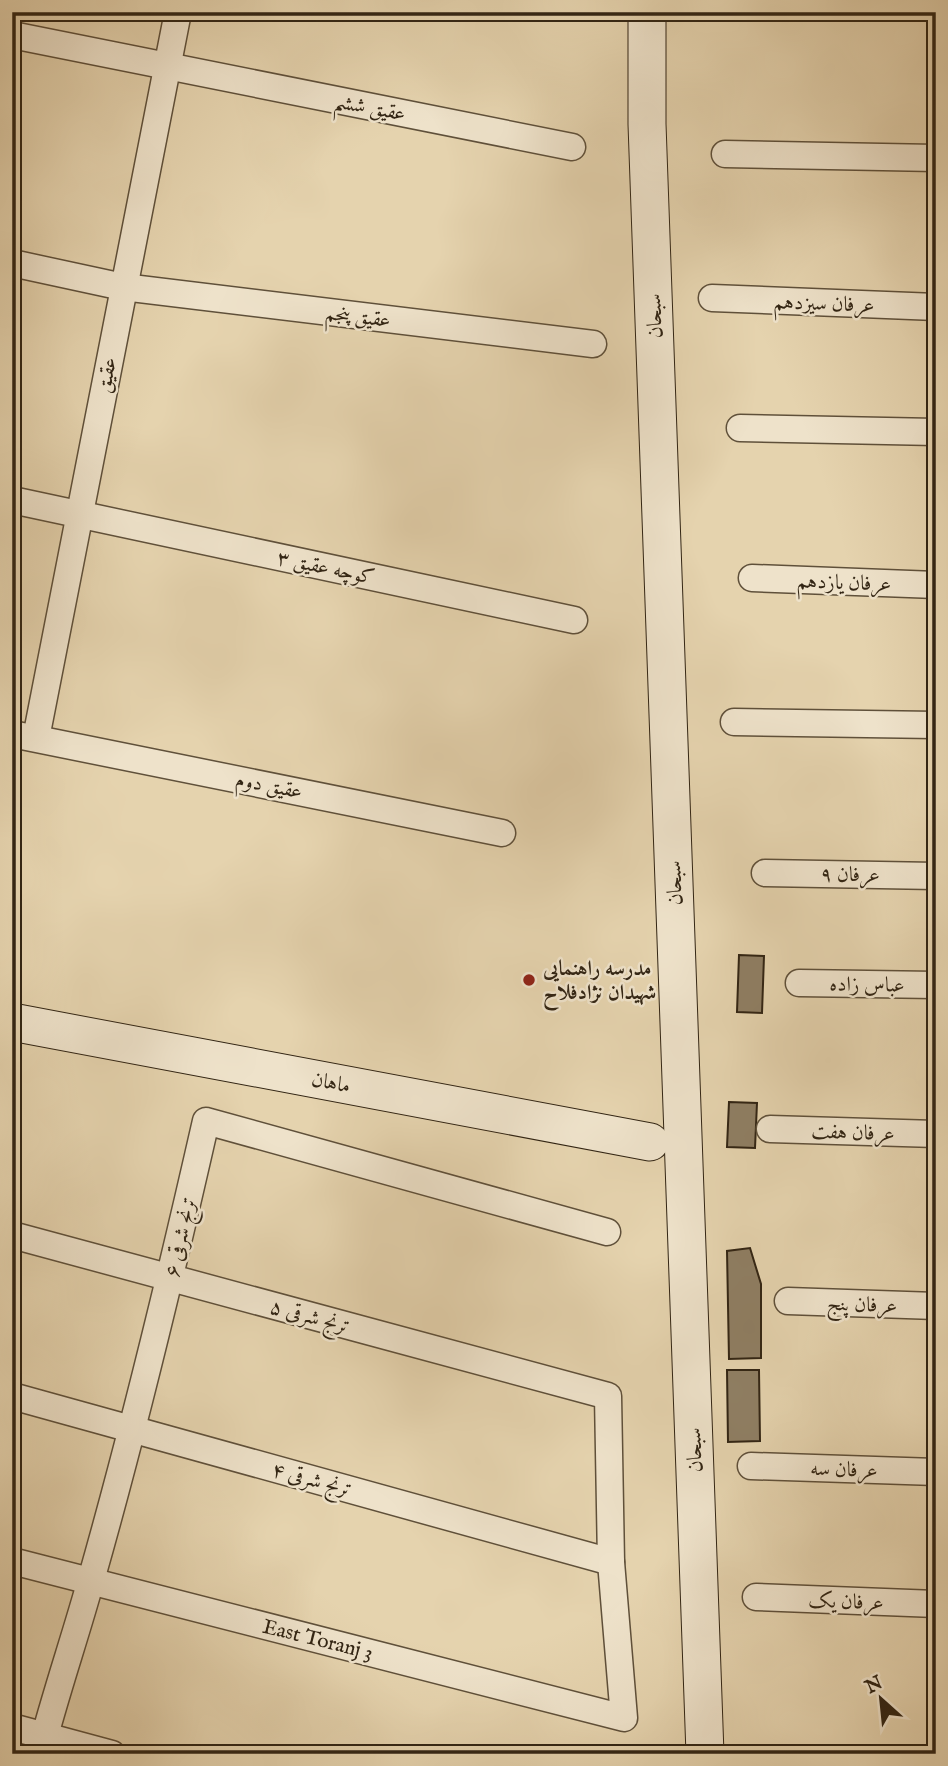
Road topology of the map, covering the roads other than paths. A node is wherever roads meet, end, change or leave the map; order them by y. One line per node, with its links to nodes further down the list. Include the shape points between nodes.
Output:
1 (178, 12): 4 (street, عقیق)
2 (647, 12): 29 (street, سبحان, via 647,124)
3 (12, 35): 4 (street, عقیق ششم)
4 (168, 67): 5 (street, عقیق ششم); 9 (street, عقیق)
5 (572, 147)
6 (725, 154): 7 (street)
7 (936, 158)
8 (12, 263): 9 (street, عقیق پنجم)
9 (123, 287): 12 (street, عقیق پنجم); 16 (street, عقیق)
10 (712, 298): 11 (street, عرفان سیزدهم)
11 (936, 307)
12 (593, 344)
13 (740, 428): 14 (street)
14 (936, 432)
15 (12, 500): 16 (street, کوچه عقیق ۳)
16 (78, 515): 19 (street, کوچه عقیق ۳); 22 (street, عقیق)
17 (752, 578): 18 (street, عرفان یازدهم)
18 (936, 585)
19 (574, 620)
20 (734, 722): 21 (street)
21 (936, 725)
22 (24, 736): 23 (street, عقیق دوم)
23 (502, 833)
24 (765, 873): 25 (street, عرفان ۹)
25 (936, 876)
26 (799, 983): 27 (street, عباس زاده)
27 (936, 985)
28 (12, 1022): 32 (street, ماهان)
29 (681, 1080): 32 (street); 33 (street, سبحان)
30 (770, 1129): 31 (street, عرفان هفت)
31 (936, 1134)
32 (650, 1142): 33 (street)
33 (685, 1202): 51 (street, سبحان)
34 (607, 1232): 36 (street, ترنج شرقی ۶, via 206,1121)
35 (12, 1236): 36 (street, ترنج شرقی ۵)
36 (171, 1278): 40 (street, ترنج شرقی ۶); 44 (street, ترنج شرقی ۵, via 608,1396)
37 (788, 1301): 38 (street, عرفان پنج)
38 (936, 1307)
39 (12, 1396): 40 (street, ترنج شرقی ۴)
40 (131, 1430): 44 (street, ترنج شرقی ۴); 45 (street, ترنج شرقی ۶)
41 (751, 1466): 42 (street, عرفان سه)
42 (936, 1472)
43 (12, 1560): 45 (street, East Toranj 3)
44 (611, 1562): 45 (street, East Toranj 3, via 624,1718)
45 (91, 1581): 49 (street, ترنج شرقی ۶)
46 (756, 1597): 47 (street, عرفان یک)
47 (936, 1604)
48 (12, 1727): 49 (street)
49 (43, 1745): 50 (street)
50 (113, 1754)
51 (705, 1754)

